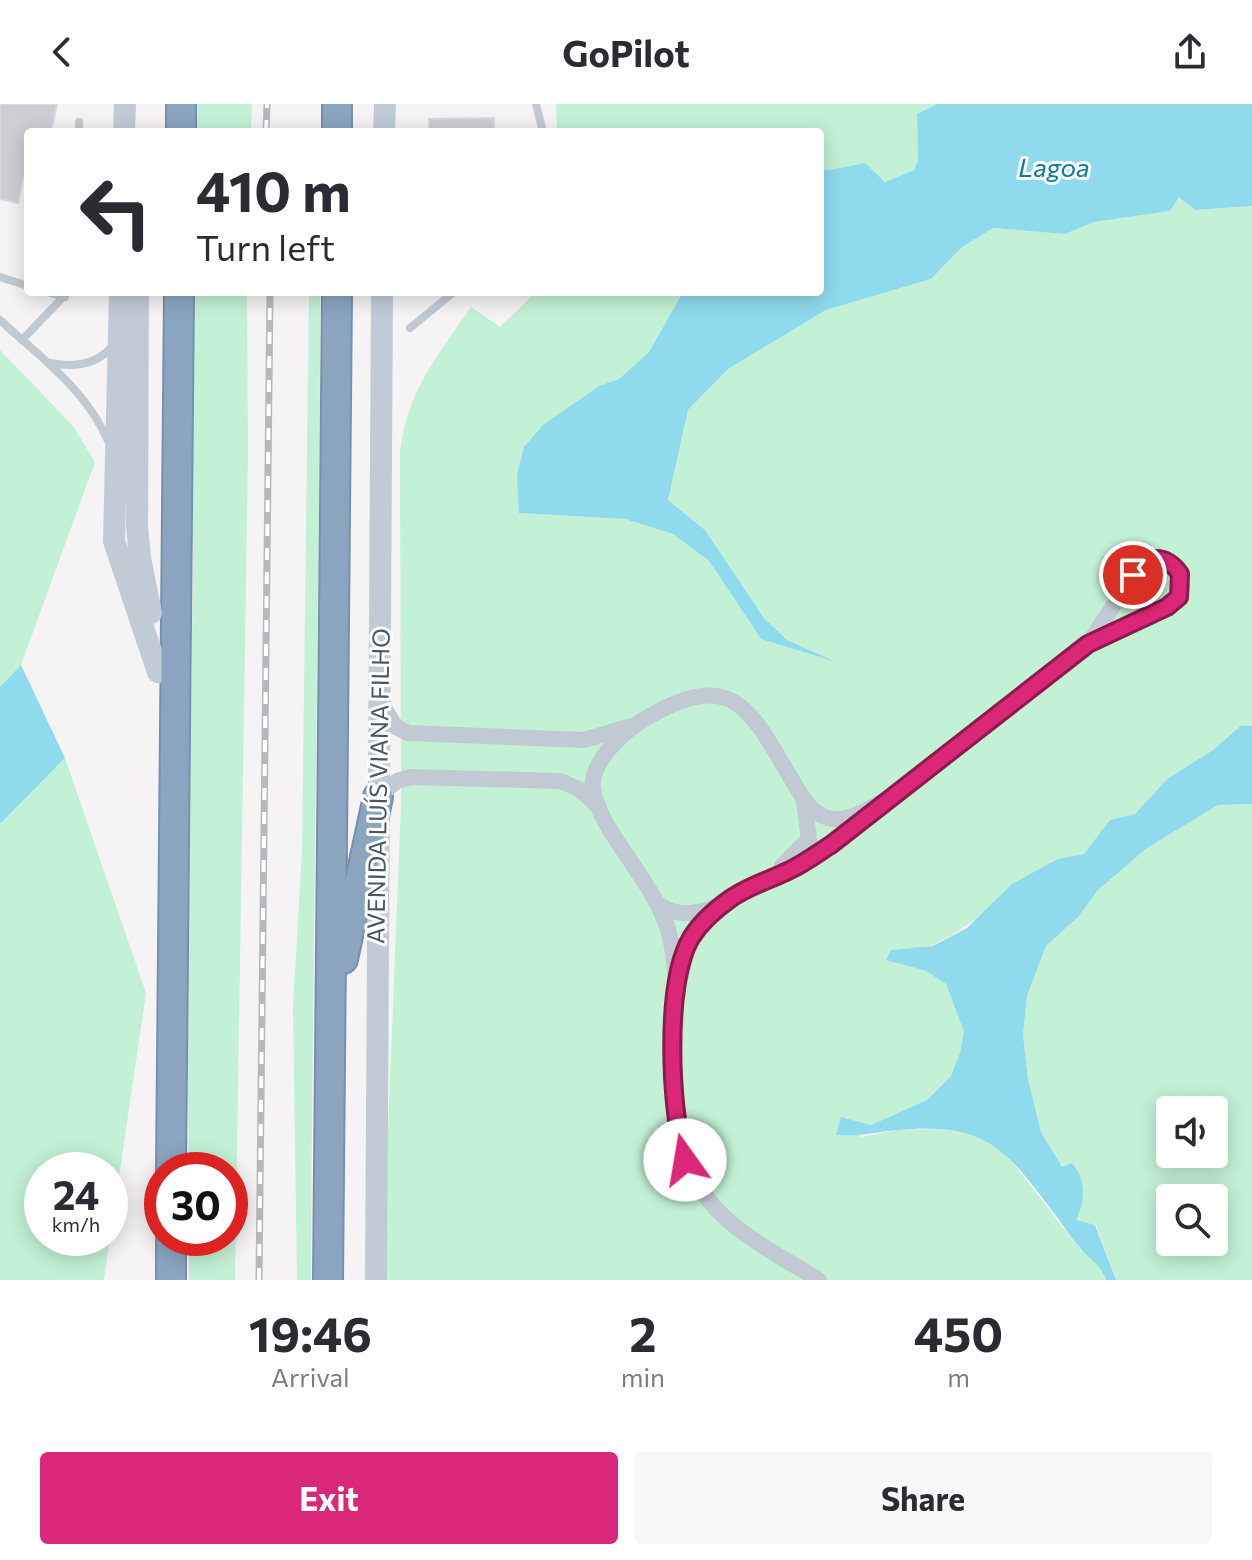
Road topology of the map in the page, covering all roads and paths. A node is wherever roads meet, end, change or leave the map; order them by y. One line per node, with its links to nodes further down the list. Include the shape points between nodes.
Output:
1 (125, 104): 7 (main road)
2 (138, 104): 8 (main road)
3 (181, 104): 9 (highway)
4 (337, 104): 10 (highway)
5 (385, 104): 11 (main road)
6 (536, 104): 12 (lane)
7 (124, 128)
8 (138, 128)
9 (181, 128)
10 (337, 128)
11 (384, 128)
12 (542, 128)
13 (0, 277): 14 (lane)
14 (24, 285)
15 (65, 296): 25 (lane)
16 (120, 296): 24 (main road)
17 (138, 296): 31 (main road, via 137,526)
18 (179, 296): 38 (highway)
19 (337, 296): 43 (highway, AVENIDA LUÍS VIANA FILHO)
20 (382, 296): 32 (main road, AVENIDA LUÍS VIANA FILHO)
21 (449, 296): 23 (lane)
22 (0, 320): 25 (lane)
23 (410, 328)
24 (119, 330): 26 (lane, via 101,357 71,366); 27 (main road)
25 (22, 340): 26 (lane)
26 (50, 363): 27 (lane, via 88,403)
27 (117, 462): 31 (main road, via 114,541)
28 (1133, 575): 29 (street, via 1136,600 1150,609); 29 (street, via 1151,559 1175,566 1181,589); 30 (street)
29 (1167, 607): 30 (street)
30 (1088, 644): 35 (street)
31 (158, 672): 38 (highway)
32 (380, 701): 33 (street, via 396,727 408,733 584,740); 34 (main road, AVENIDA LUÍS VIANA FILHO)
33 (637, 724): 36 (street, via 688,696 731,700 755,720); 37 (street, via 609,750 596,771)
34 (378, 797): 37 (street, via 411,777 560,781); 43 (highway); 48 (main road, AVENIDA LUÍS VIANA FILHO)
35 (890, 798): 36 (street, via 837,820 821,815); 39 (street, via 792,869)
36 (804, 800): 39 (street, via 810,830 805,846)
37 (598, 806): 41 (street)
38 (173, 860): 44 (highway)
39 (751, 887): 40 (street)
40 (730, 899): 41 (street, via 690,915); 42 (street, via 690,939)
41 (660, 905): 42 (street, via 672,950)
42 (676, 1000): 49 (street, via 672,1088 677,1134 698,1186 736,1226)
43 (330, 1019): 47 (highway, AVENIDA LUÍS VIANA FILHO)
44 (171, 1152)
45 (171, 1256): 46 (highway)
46 (171, 1280)
47 (328, 1280)
48 (376, 1280)
49 (819, 1280)

